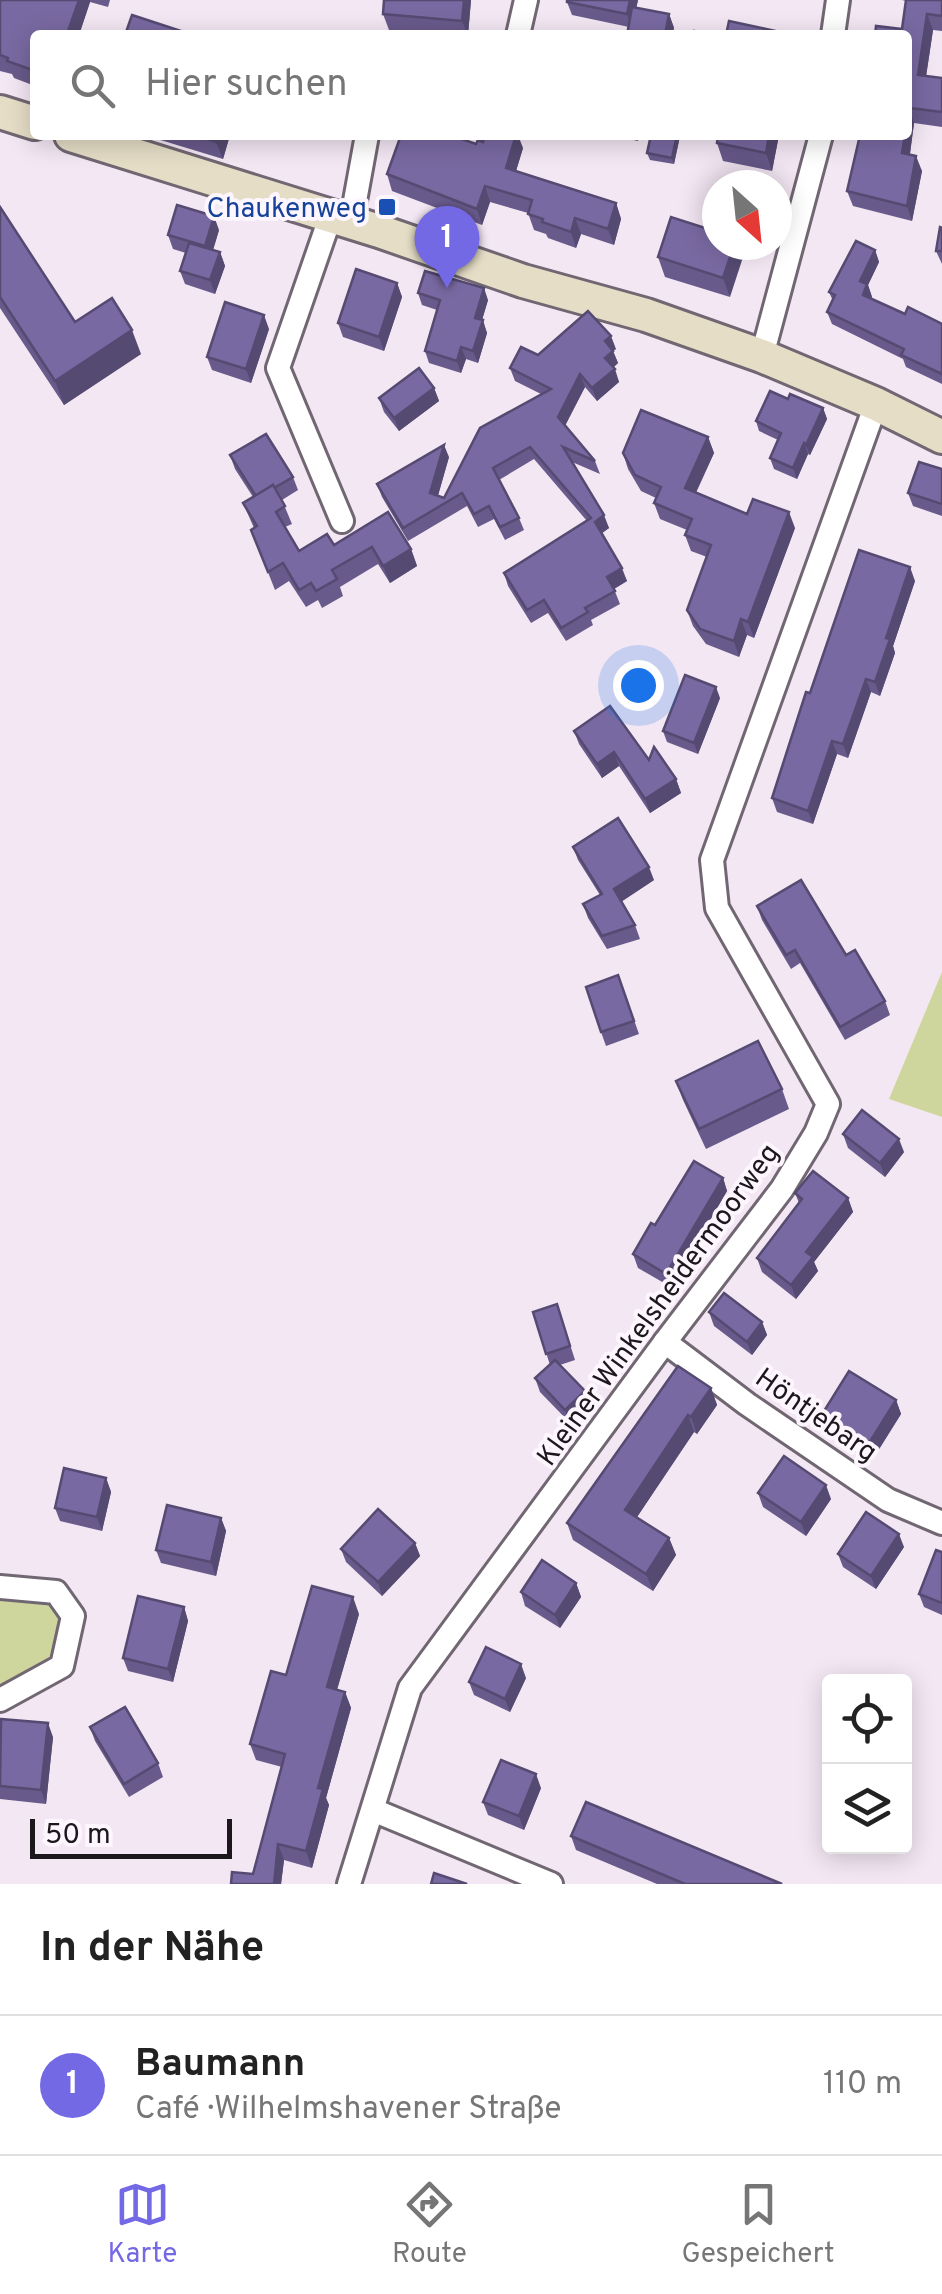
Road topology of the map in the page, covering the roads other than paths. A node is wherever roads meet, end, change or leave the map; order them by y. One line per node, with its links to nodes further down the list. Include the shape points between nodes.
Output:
1 (526, 0): 3 (street)
2 (838, 0): 4 (street)
3 (519, 30)
4 (834, 30)
5 (0, 112): 6 (street)
6 (30, 121)
7 (88, 140): 10 (street)
8 (365, 140): 10 (street)
9 (820, 140): 11 (street)
10 (340, 220): 11 (street); 14 (street, via 278,368)
11 (762, 356): 12 (street)
12 (876, 404): 13 (street); 15 (street, Kleiner Winkelsheidermoorweg, via 712,860 717,908 828,1104 782,1189)
13 (942, 437)
14 (342, 521)
15 (665, 1342): 16 (street, Höntjebarg, via 888,1500); 19 (street, Kleiner Winkelsheidermoorweg, via 410,1688)
16 (942, 1523)
17 (0, 1586): 18 (street, via 56,1592 73,1616 62,1666)
18 (0, 1700)
19 (373, 1810): 20 (street, Kleiner Winkelsheidermoorweg); 21 (street)
20 (349, 1884)
21 (551, 1884)

